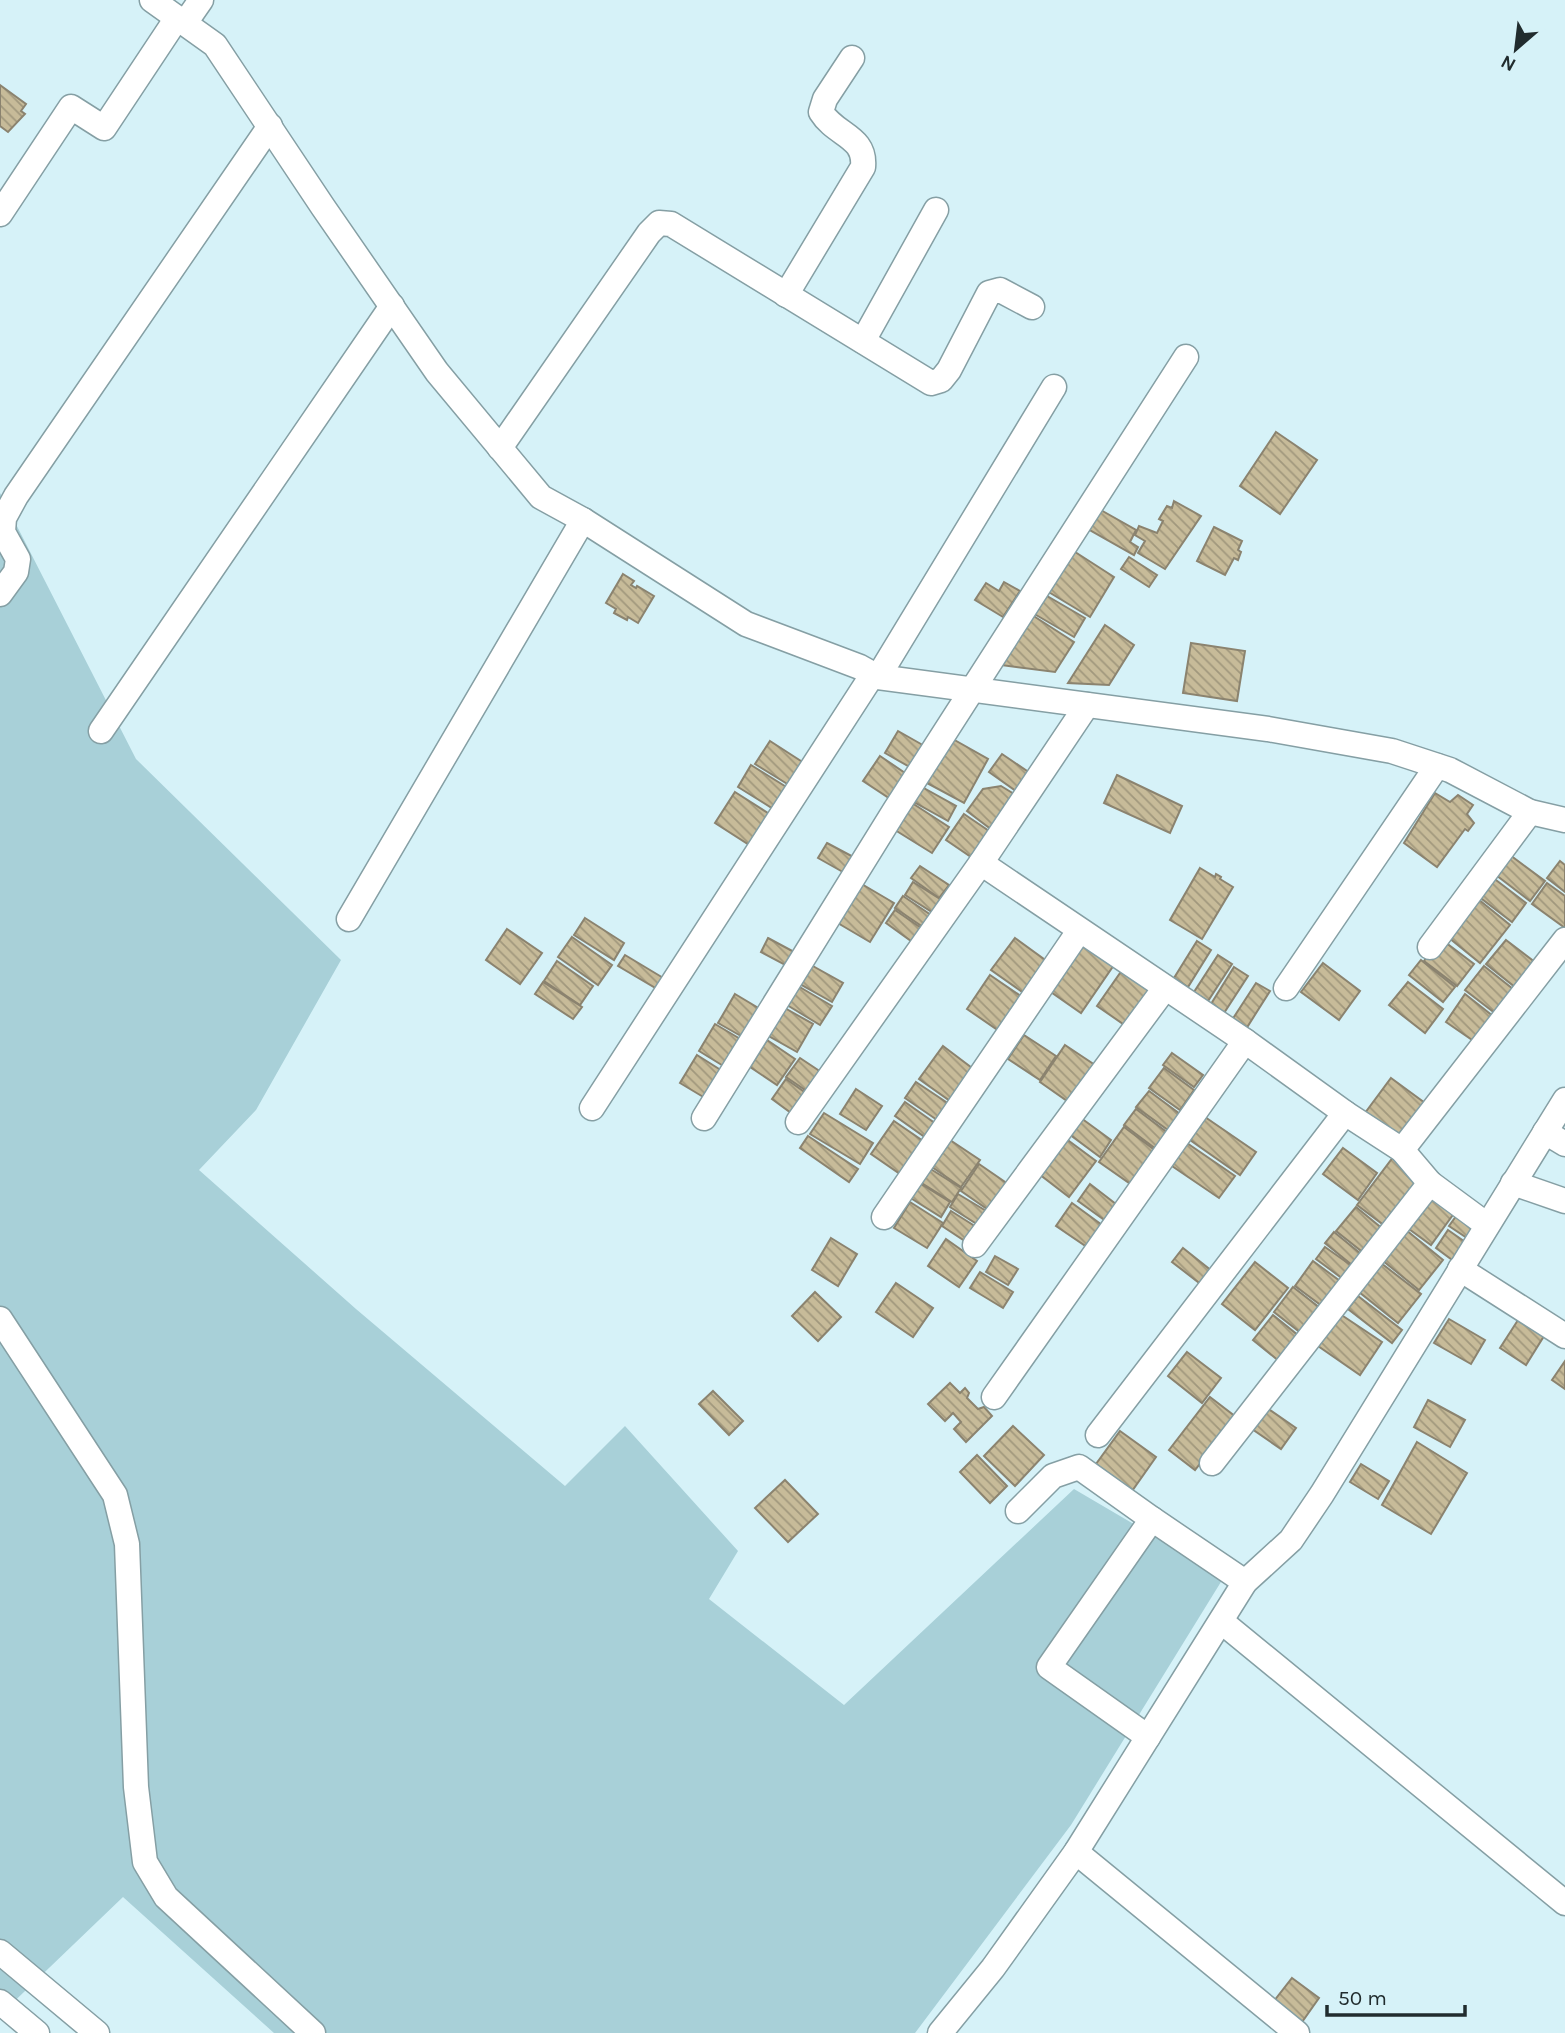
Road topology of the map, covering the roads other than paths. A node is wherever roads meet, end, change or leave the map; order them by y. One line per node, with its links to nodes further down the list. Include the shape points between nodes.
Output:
1 (152, 0): 3 (street)
2 (201, 0): 3 (street)
3 (181, 21): 5 (street, via 215,45); 7 (street, via 104,128 71,107)
4 (852, 58): 8 (street, via 821,113 828,124 859,144 863,167)
5 (270, 126): 9 (street); 16 (street, via 16,496 4,518 3,532 18,559 16,572)
6 (936, 210): 11 (street)
7 (0, 214)
8 (786, 295): 11 (street); 14 (street, via 671,224 659,223)
9 (392, 306): 14 (street, via 437,372); 20 (street)
10 (1032, 307): 11 (street, via 1000,290 989,293 949,370 932,383)
11 (863, 341)
12 (1186, 357): 18 (street)
13 (1054, 387): 17 (street)
14 (500, 448): 15 (street, via 541,497)
15 (583, 520): 17 (street, via 746,624); 25 (street)
16 (0, 594)
17 (876, 676): 18 (street); 33 (street)
18 (973, 690): 19 (street); 35 (street)
19 (1087, 705): 21 (street, via 1269,729 1392,751); 24 (street)
20 (102, 731)
21 (1437, 766): 22 (street); 30 (street)
22 (1530, 812): 23 (street); 28 (street)
23 (1565, 820)
24 (981, 863): 26 (street); 36 (street)
25 (349, 919)
26 (1079, 931): 29 (street); 42 (street)
27 (1565, 940): 38 (street)
28 (1430, 947)
29 (1165, 988): 31 (street); 44 (street)
30 (1286, 988)
31 (1245, 1041): 34 (street); 48 (street)
32 (1565, 1100): 37 (street)
33 (592, 1108)
34 (1345, 1113): 38 (street); 49 (street)
35 (704, 1118)
36 (798, 1122)
37 (1555, 1138): 40 (street)
38 (1402, 1150): 39 (street)
39 (1430, 1183): 43 (street); 50 (street)
40 (1513, 1183): 41 (street); 43 (street)
41 (1565, 1201)
42 (884, 1217)
43 (1487, 1225): 45 (street)
44 (975, 1245)
45 (1460, 1269): 47 (street); 53 (street, via 1307,1517 1291,1540)
46 (0, 1319): 63 (street, via 115,1495 127,1545 136,1787 145,1862 166,1897)
47 (1565, 1336)
48 (994, 1396)
49 (1098, 1435)
50 (1212, 1463)
51 (1018, 1511): 52 (street, via 1053,1476 1079,1468)
52 (1152, 1519): 53 (street); 55 (street, via 1049,1667)
53 (1245, 1582): 54 (street)
54 (1222, 1622): 55 (street); 57 (street)
55 (1148, 1737): 56 (street)
56 (1076, 1852): 60 (street); 64 (street)
57 (1565, 1903)
58 (0, 1952): 62 (street)
59 (0, 2002): 61 (street)
60 (951, 2029)
61 (37, 2033)
62 (97, 2033)
63 (313, 2033)
64 (1297, 2033)

